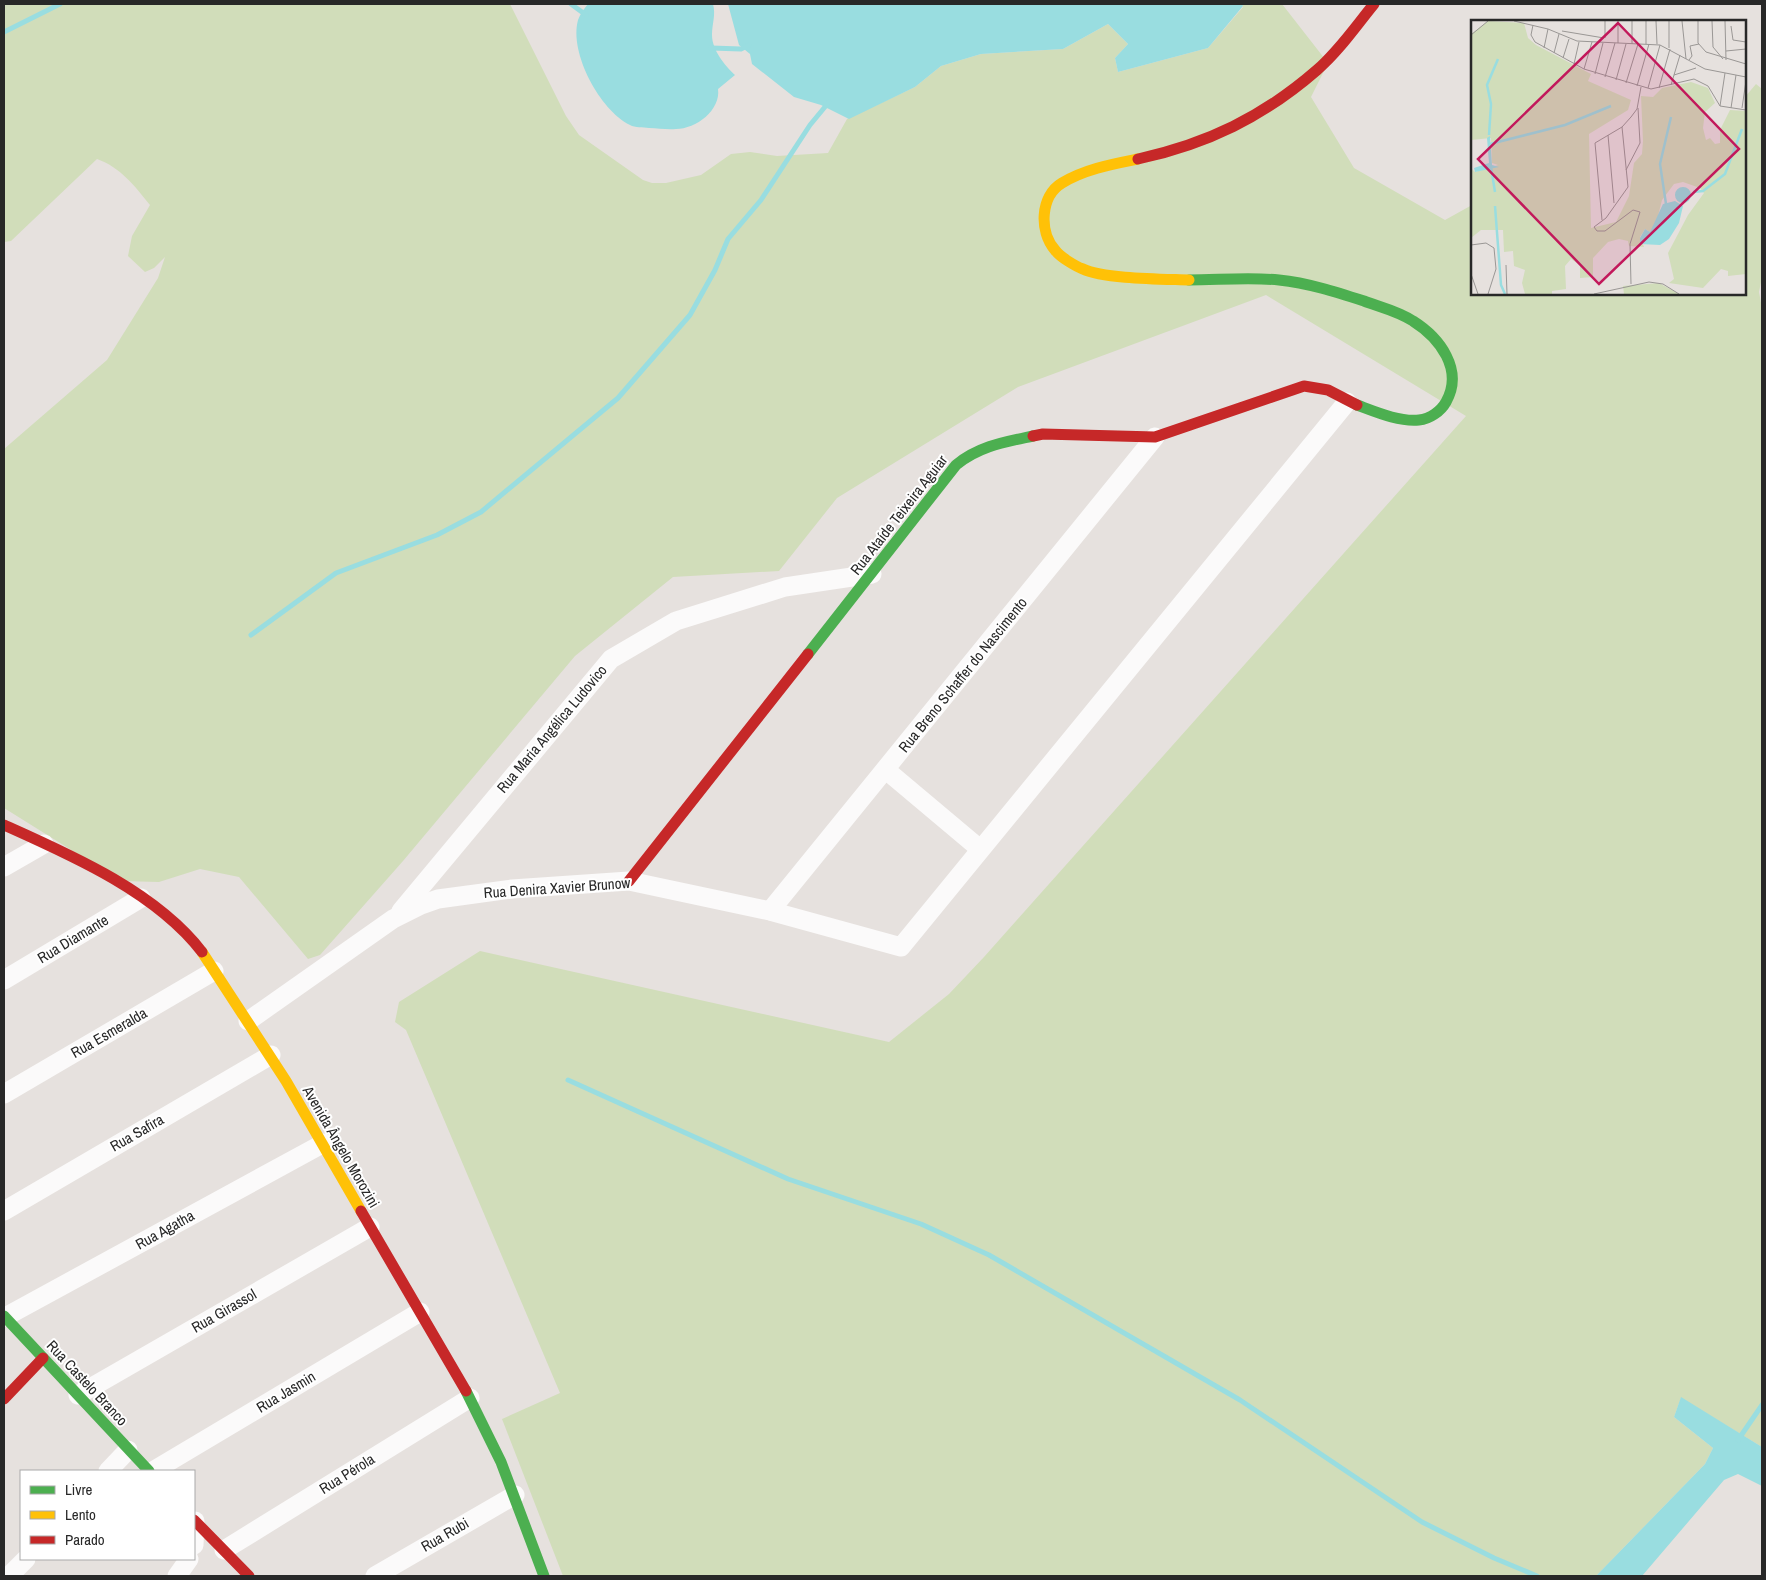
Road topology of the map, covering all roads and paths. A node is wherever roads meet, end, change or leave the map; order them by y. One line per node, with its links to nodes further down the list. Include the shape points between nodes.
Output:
1 (1374, 4): 2 (street, Rua Ataíde Teixeira Aguiar, via 1317,70 1265,108 1227,131 1178,150 1100,167 1061,183 1051,194 1043,214 1047,237 1055,251 1082,270 1186,280 1280,280 1324,288 1412,320 1442,346 1454,372 1453,390 1444,406 1418,420 1392,417)
2 (1347, 402): 3 (street, Rua Ataíde Teixeira Aguiar, via 1328,390 1304,386); 8 (street)
3 (1155, 436): 4 (street, Rua Ataíde Teixeira Aguiar, via 1043,434 995,444 971,453 956,465); 5 (street, Rua Breno Schaffer do Nascimento)
4 (872, 574): 10 (street, Rua Ataíde Teixeira Aguiar); 13 (street, Rua Maria Angélica Ludovico, via 785,587 676,621 612,659)
5 (886, 770): 8 (street); 12 (street, Rua Breno Schaffer do Nascimento)
6 (4, 825): 7 (street, Avenida Ângelo Morozini)
7 (44, 844): 9 (street); 11 (street, Avenida Ângelo Morozini)
8 (980, 849): 12 (street, Rua Denira Xavier Brunow, via 905,944 896,947)
9 (4, 867)
10 (629, 881): 12 (street, Rua Denira Xavier Brunow); 13 (street, Rua Denira Xavier Brunow, via 512,889 438,899)
11 (141, 898): 14 (street, Avenida Ângelo Morozini, via 186,934); 15 (street, Rua Diamante)
12 (770, 911)
13 (393, 919): 16 (street, Rua Denira Xavier Brunow)
14 (214, 971): 16 (street, Avenida Ângelo Morozini); 18 (street, Rua Esmeralda)
15 (4, 980)
16 (248, 1021): 17 (street, Avenida Ângelo Morozini)
17 (271, 1055): 19 (street, Avenida Ângelo Morozini); 20 (street, Rua Safira)
18 (4, 1094)
19 (324, 1143): 21 (street, Avenida Ângelo Morozini); 23 (street, Rua Agatha)
20 (4, 1211)
21 (370, 1227): 22 (street, Avenida Ângelo Morozini); 25 (street, Rua Girassol)
22 (420, 1312): 26 (street, Avenida Ângelo Morozini); 31 (street, Rua Jasmin)
23 (4, 1316): 24 (street, Rua Castelo Branco)
24 (43, 1358): 25 (street, Rua Castelo Branco); 27 (street)
25 (78, 1395): 28 (street, Rua Castelo Branco)
26 (470, 1398): 32 (street, Avenida Ângelo Morozini); 34 (street, Rua Pérola)
27 (4, 1399)
28 (128, 1450): 29 (street); 30 (street, Rua Castelo Branco)
29 (109, 1470)
30 (150, 1470)
31 (153, 1470)
32 (515, 1495): 38 (street, Rua Rubi); 39 (street, Avenida Ângelo Morozini)
33 (195, 1521): 34 (street)
34 (224, 1550): 37 (street)
35 (25, 1560): 36 (street)
36 (9, 1576)
37 (248, 1576)
38 (375, 1576)
39 (544, 1576)

